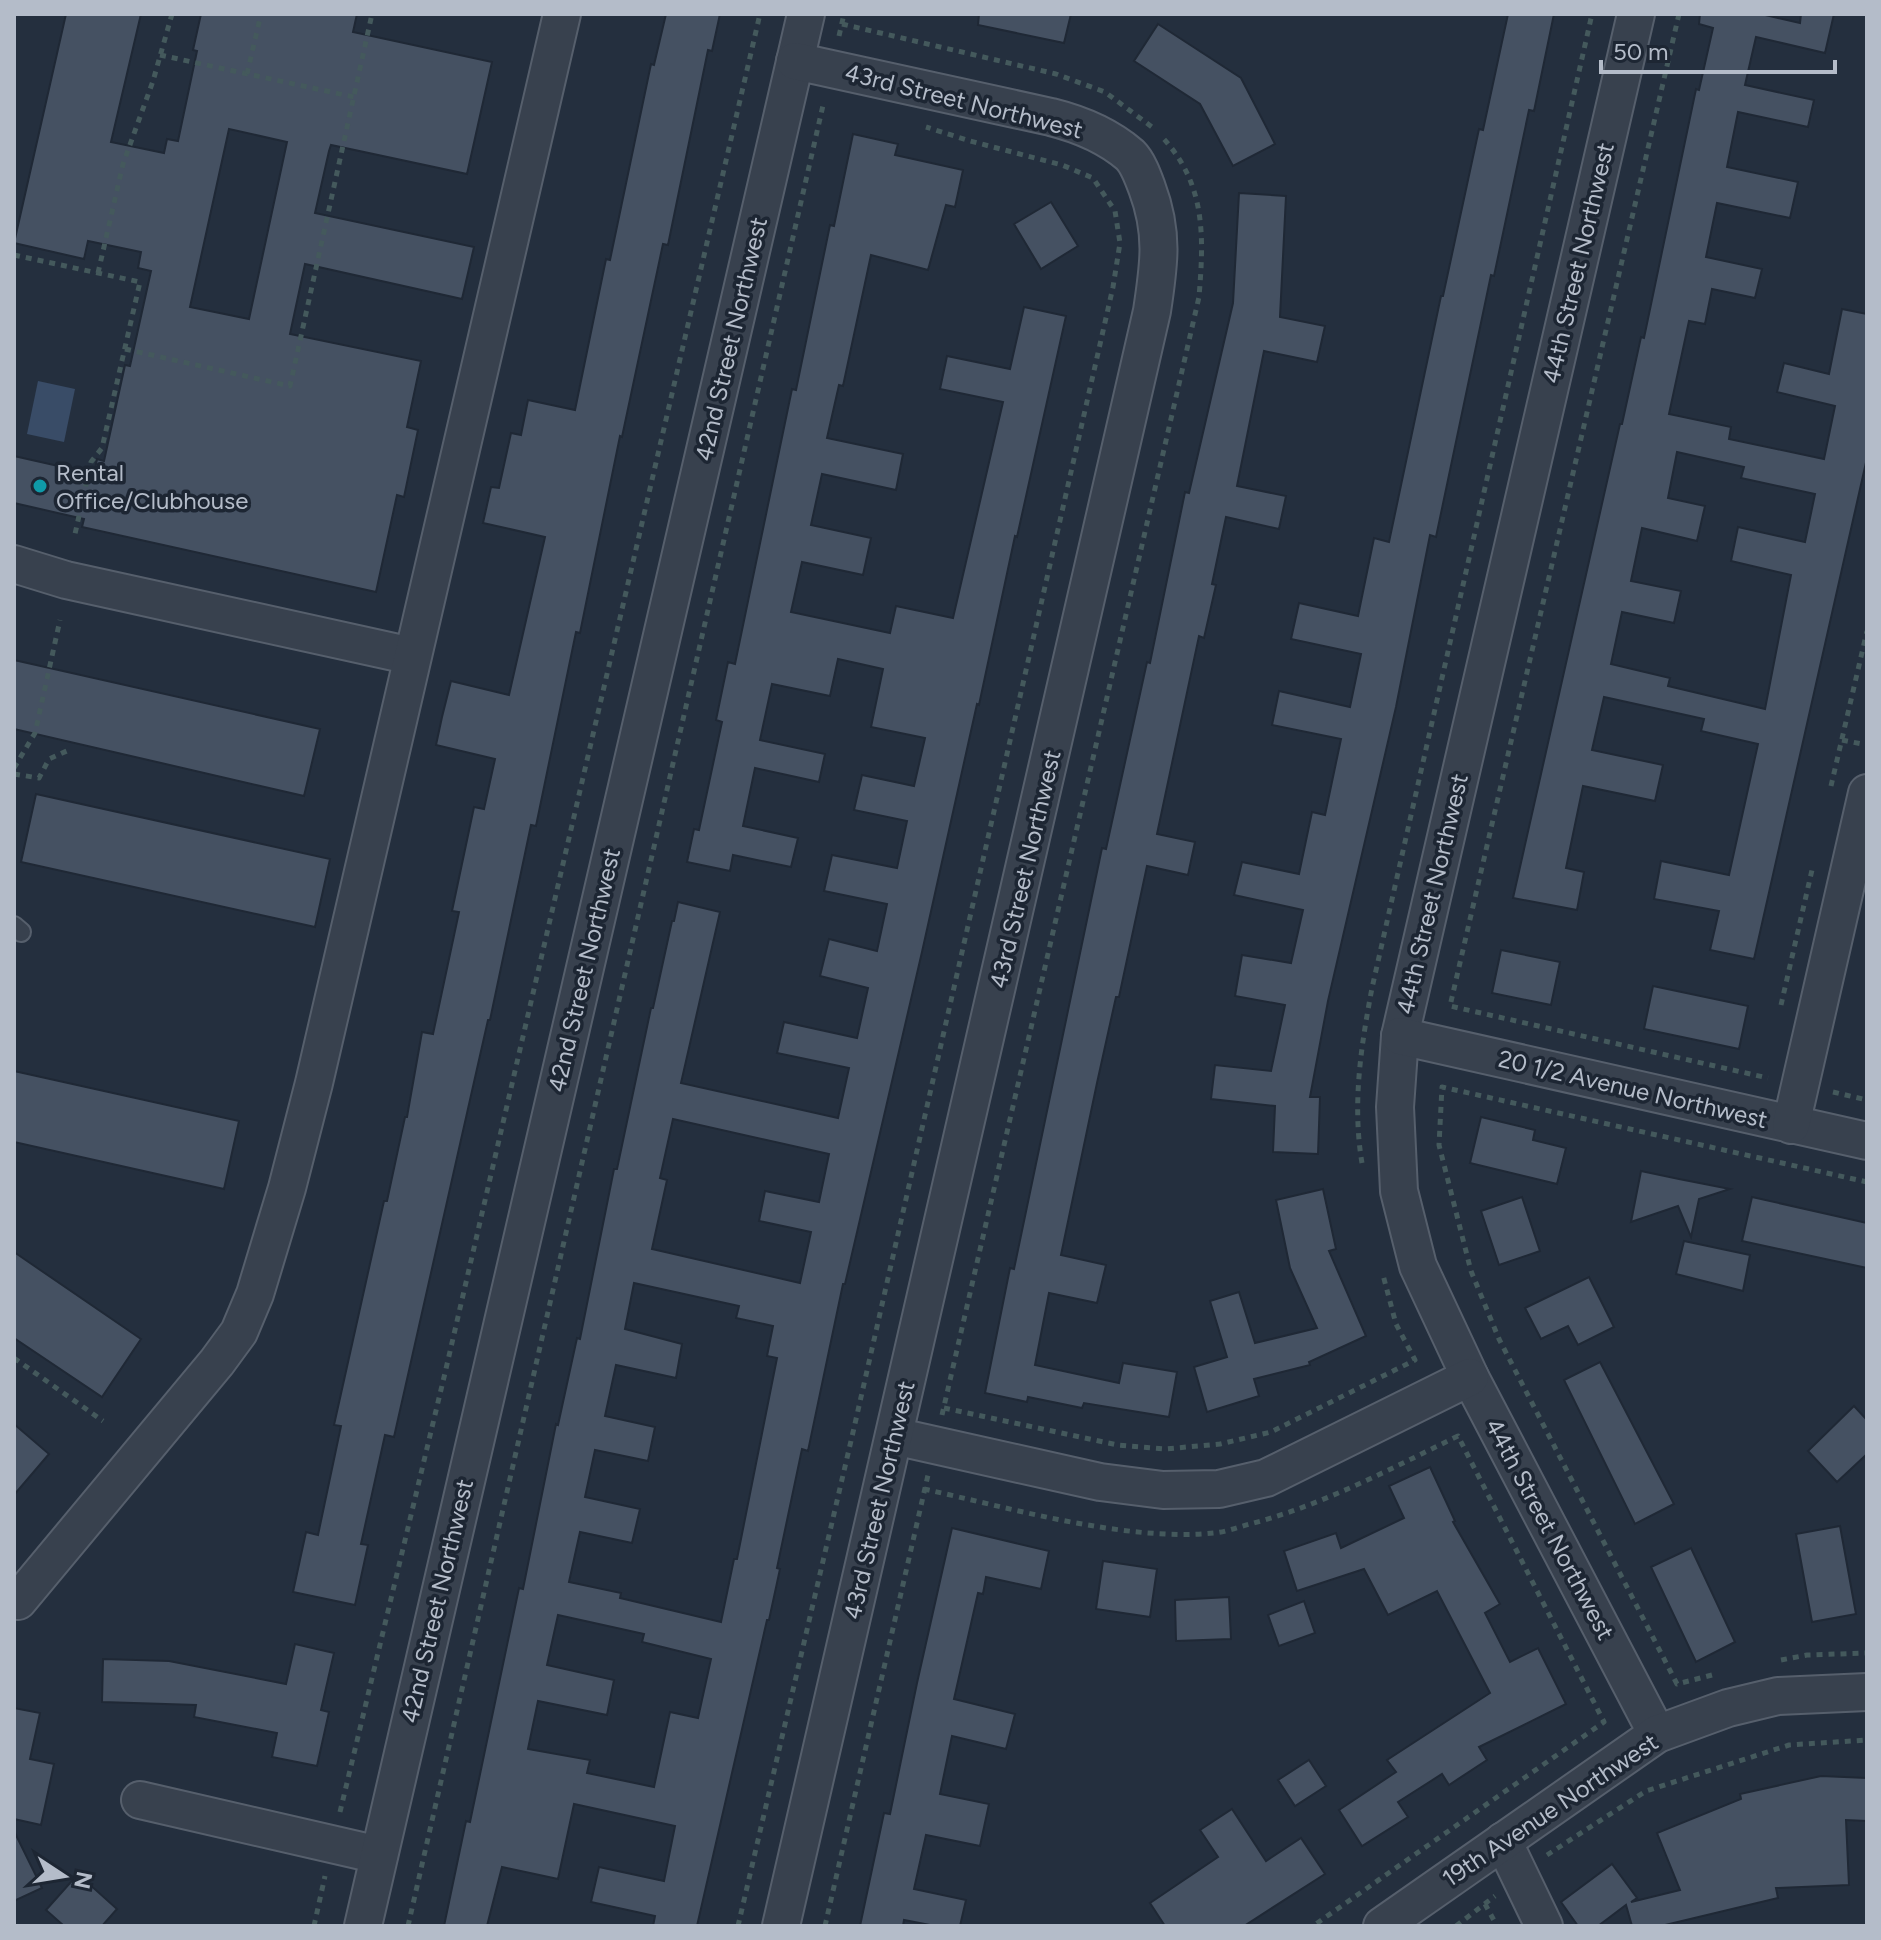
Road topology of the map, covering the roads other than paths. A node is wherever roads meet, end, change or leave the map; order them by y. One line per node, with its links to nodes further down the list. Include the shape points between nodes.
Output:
1 (562, 14): 6 (street)
2 (806, 14): 4 (street, 42nd Street Northwest)
3 (1636, 14): 8 (street, 44th Street Northwest)
4 (795, 61): 12 (street, 43rd Street Northwest, via 1051,117 1110,141 1133,157 1156,212 1160,240 1149,327); 18 (street, 42nd Street Northwest)
5 (14, 564): 6 (street)
6 (412, 656): 13 (street, via 321,1054 250,1306 217,1362 18,1601)
7 (1867, 793): 9 (street)
8 (1400, 1036): 9 (street, 20 1/2 Avenue Northwest); 11 (street, 44th Street Northwest, via 1395,1107 1399,1191 1418,1266)
9 (1791, 1125): 10 (street, 20 1/2 Avenue Northwest)
10 (1867, 1141)
11 (1470, 1377): 12 (street, via 1266,1478 1219,1489 1163,1490 1100,1482); 15 (street, 44th Street Northwest)
12 (894, 1436): 20 (street, 43rd Street Northwest)
13 (14, 1598)
14 (1867, 1692): 15 (street, 19th Avenue Northwest, via 1778,1696)
15 (1657, 1734): 17 (street, 19th Avenue Northwest)
16 (140, 1800): 18 (street)
17 (1503, 1841): 21 (street, 19th Avenue Northwest); 22 (street)
18 (379, 1855): 19 (street, 42nd Street Northwest)
19 (363, 1926)
20 (781, 1926)
21 (1382, 1926)
22 (1544, 1926)

